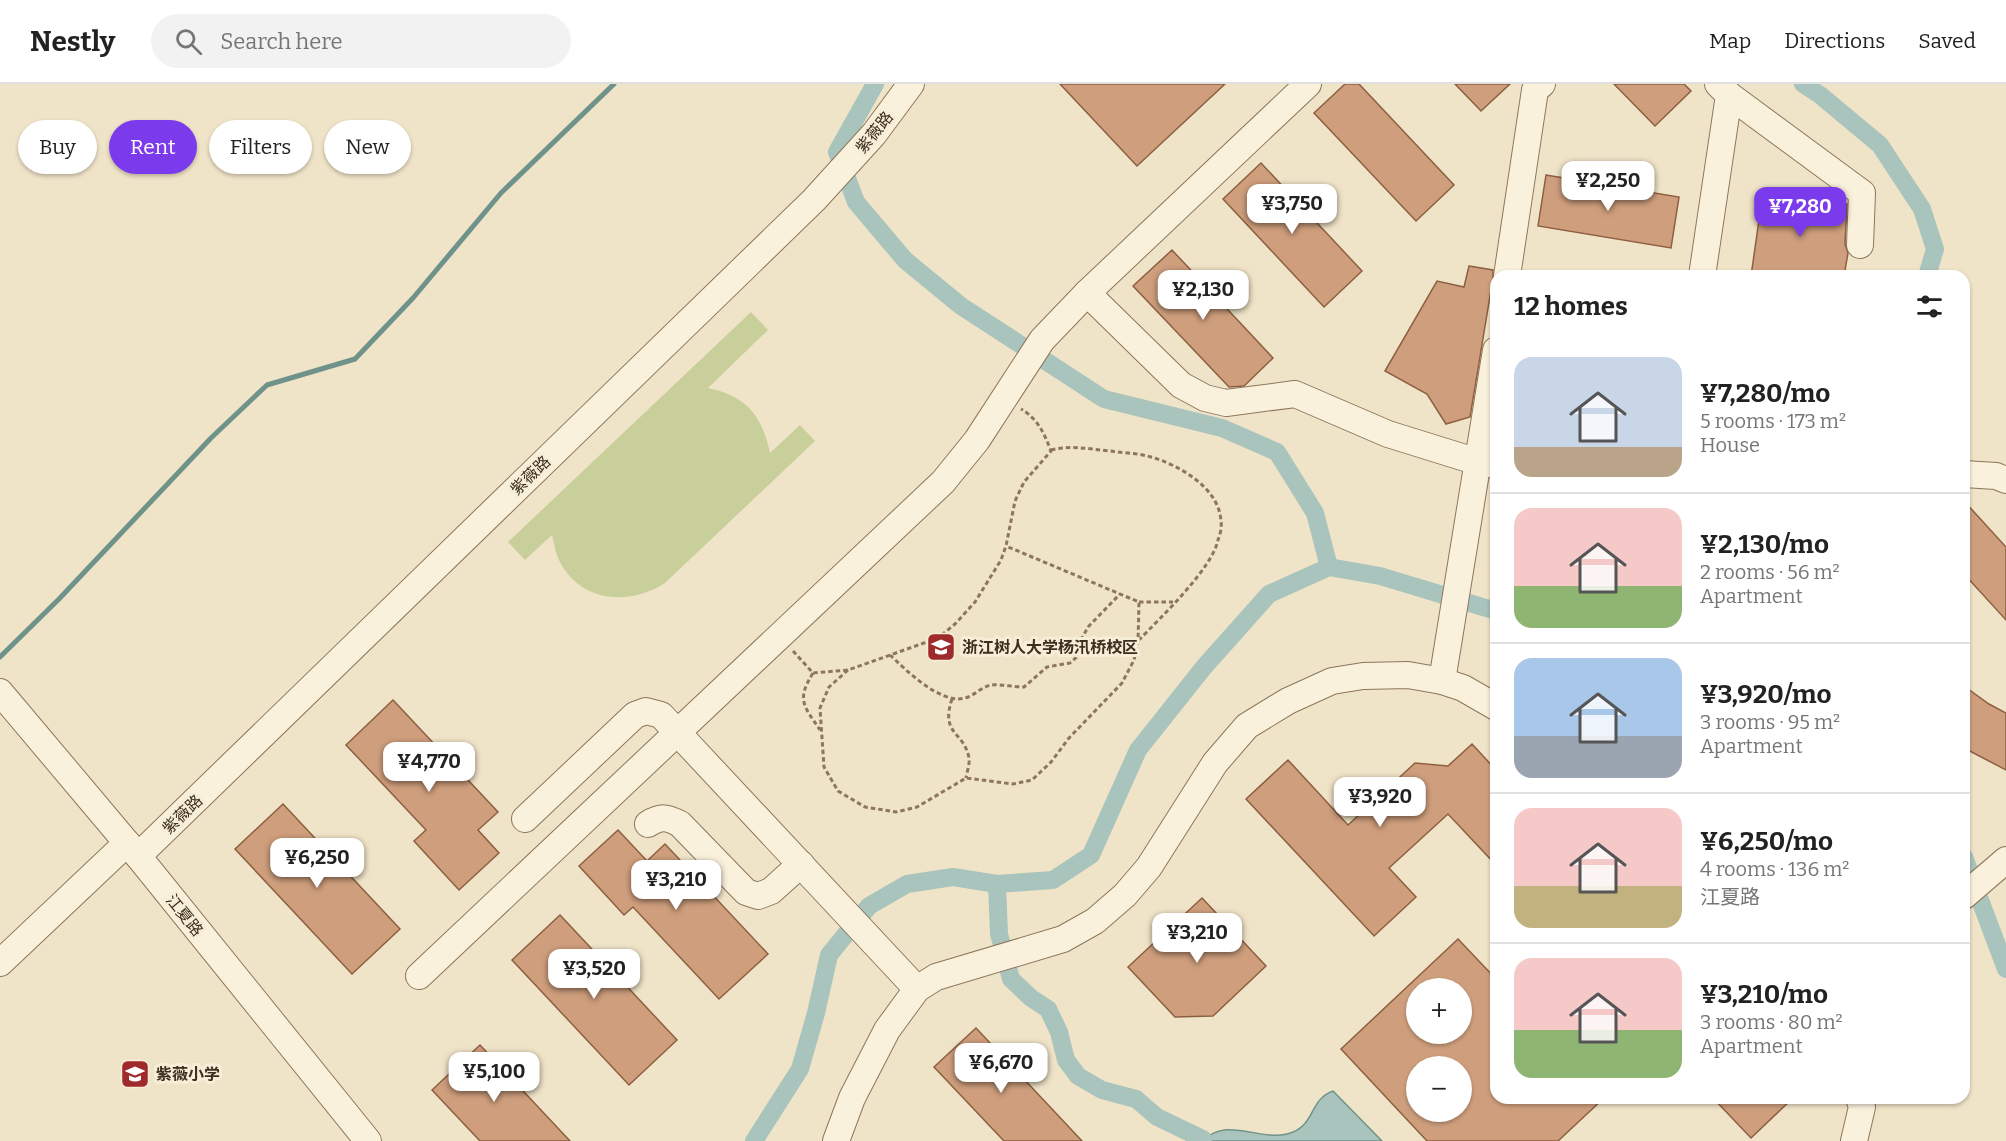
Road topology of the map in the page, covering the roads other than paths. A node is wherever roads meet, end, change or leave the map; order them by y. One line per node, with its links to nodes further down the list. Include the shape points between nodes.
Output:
1 (911, 84): 19 (street, 紫薇路, via 874,134 814,200)
2 (1308, 84): 8 (street)
3 (1542, 84): 6 (street, via 1535,90)
4 (1724, 90): 5 (street, via 1862,193); 7 (street)
5 (1860, 245)
6 (1508, 270)
7 (1703, 270)
8 (1087, 292): 10 (street, via 1181,385 1205,398 1226,403 1295,394 1388,434); 16 (street, via 1042,340 977,440 943,482)
9 (1490, 426): 10 (street)
10 (1487, 464): 13 (street)
11 (1970, 474): 12 (street)
12 (2006, 480)
13 (1442, 681): 15 (street); 25 (street, via 1408,675 1363,676 1332,681 1288,700 1247,726 1215,763 1149,867 1095,921 1063,939 936,977)
14 (0, 692): 19 (street, 江夏路)
15 (1490, 704)
16 (678, 732): 17 (street, via 661,715 646,711 635,716); 21 (street); 24 (street)
17 (525, 819)
18 (648, 824): 21 (street, via 669,818 680,824 746,892 758,896 771,891)
19 (132, 850): 23 (street, 紫薇路); 27 (street, 江夏路)
20 (2006, 860): 22 (street)
21 (801, 864): 25 (street)
22 (1970, 891)
23 (0, 963)
24 (419, 976)
25 (917, 989): 28 (street, via 887,1030 852,1098)
26 (1861, 1104): 29 (street)
27 (368, 1141)
28 (836, 1141)
29 (1854, 1141)

